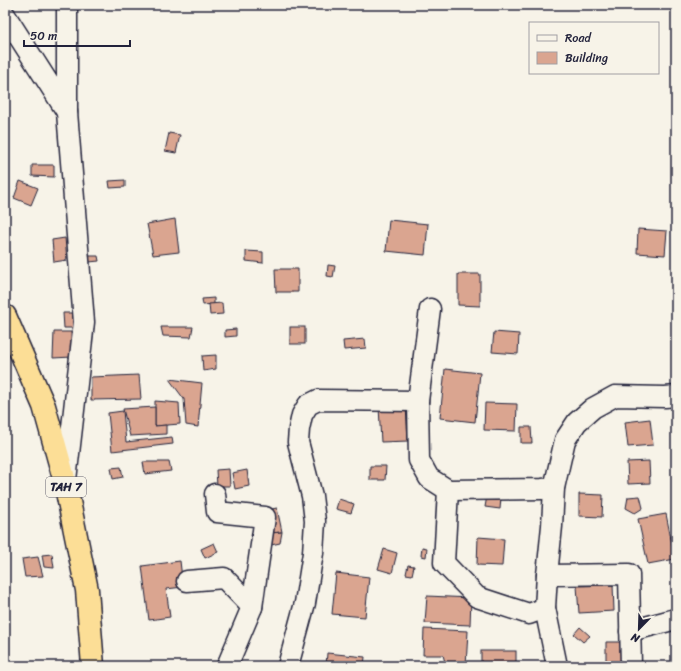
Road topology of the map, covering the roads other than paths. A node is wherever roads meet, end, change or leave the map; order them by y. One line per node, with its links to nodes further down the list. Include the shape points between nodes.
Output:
1 (67, 5): 3 (street)
2 (5, 15): 3 (street)
3 (67, 112): 8 (street, via 84,322)
4 (430, 309): 7 (street)
5 (5, 316): 8 (highway, TAH 7, via 44,406)
6 (676, 396): 9 (street, via 615,396 593,408 577,422 565,440)
7 (418, 402): 10 (street, via 419,460 429,478); 20 (street, via 318,400 308,405 302,415 298,442 312,496 315,521 305,603)
8 (66, 482): 18 (highway, TAH 7, via 88,590)
9 (554, 488): 10 (street); 12 (street)
10 (448, 490): 15 (street, via 444,563 477,597 529,614)
11 (215, 494): 14 (street, via 216,512 265,518)
12 (547, 575): 15 (street); 17 (street, via 629,574)
13 (187, 581): 14 (street, via 224,578)
14 (252, 607): 19 (street)
15 (545, 608): 21 (street)
16 (676, 619): 17 (street)
17 (630, 631): 22 (street)
18 (93, 666)
19 (227, 666)
20 (288, 666)
21 (557, 666)
22 (631, 666)

